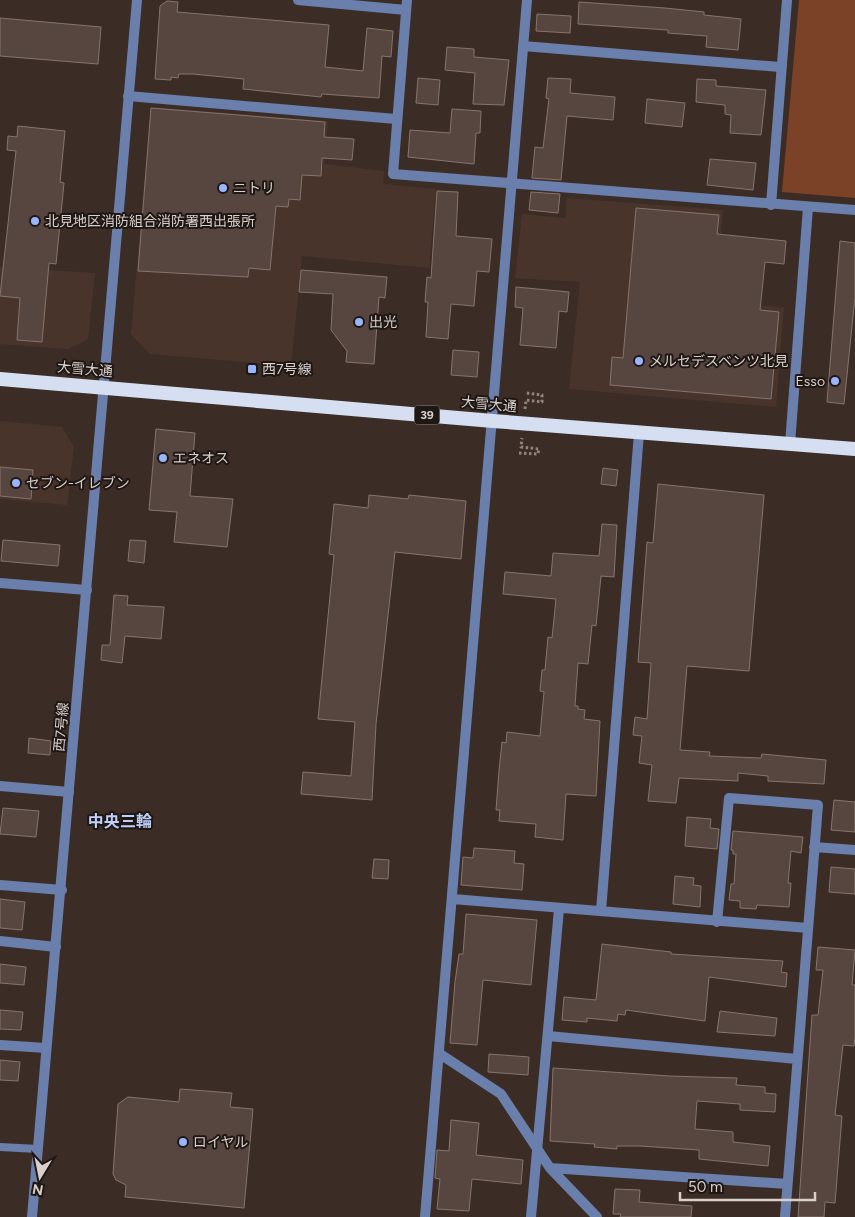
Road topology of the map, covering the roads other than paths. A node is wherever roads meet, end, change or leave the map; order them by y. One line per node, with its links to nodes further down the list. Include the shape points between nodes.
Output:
1 (137, 0): 8 (street, 西7号線)
2 (298, 0): 5 (street)
3 (527, 0): 6 (street)
4 (786, 0): 7 (street)
5 (407, 5): 9 (street)
6 (524, 46): 7 (street); 10 (street)
7 (780, 67): 11 (street)
8 (128, 96): 9 (street); 15 (street, 西7号線)
9 (396, 119): 10 (street, via 393,174)
10 (513, 182): 11 (street); 16 (street)
11 (771, 204): 12 (street)
12 (808, 207): 13 (street); 18 (street)
13 (855, 210)
14 (0, 379): 15 (highway, 大雪大通 / 39)
15 (104, 387): 16 (highway, 大雪大通 / 39); 21 (street, 西7号線)
16 (493, 421): 17 (highway, 大雪大通 / 39); 28 (street)
17 (639, 433): 18 (highway, 大雪大通 / 39); 30 (street)
18 (790, 444): 19 (highway, 大雪大通 / 39)
19 (855, 449)
20 (0, 583): 21 (street)
21 (87, 590): 23 (street, 西7号線)
22 (0, 786): 23 (street)
23 (69, 792): 27 (street, 西7号線)
24 (814, 847): 25 (street); 31 (street, via 818,805 729,798); 32 (street)
25 (855, 850)
26 (0, 885): 27 (street)
27 (62, 890): 34 (street, 西7号線)
28 (453, 899): 29 (street); 38 (street)
29 (559, 909): 30 (street); 35 (street)
30 (601, 911): 31 (street)
31 (717, 922): 32 (street)
32 (808, 928): 39 (street)
33 (0, 941): 34 (street)
34 (56, 947): 37 (street, 西7号線)
35 (548, 1036): 39 (street); 42 (street)
36 (0, 1045): 37 (street)
37 (46, 1048): 41 (street, 西7号線)
38 (440, 1054): 42 (street, via 501,1094); 46 (street)
39 (797, 1059): 44 (street)
40 (0, 1146): 41 (lane)
41 (38, 1149): 45 (street, 西7号線)
42 (538, 1151): 43 (street); 47 (street)
43 (550, 1168): 44 (street); 48 (street)
44 (787, 1184): 49 (street)
45 (32, 1217)
46 (425, 1217)
47 (531, 1217)
48 (597, 1217)
49 (785, 1217)

